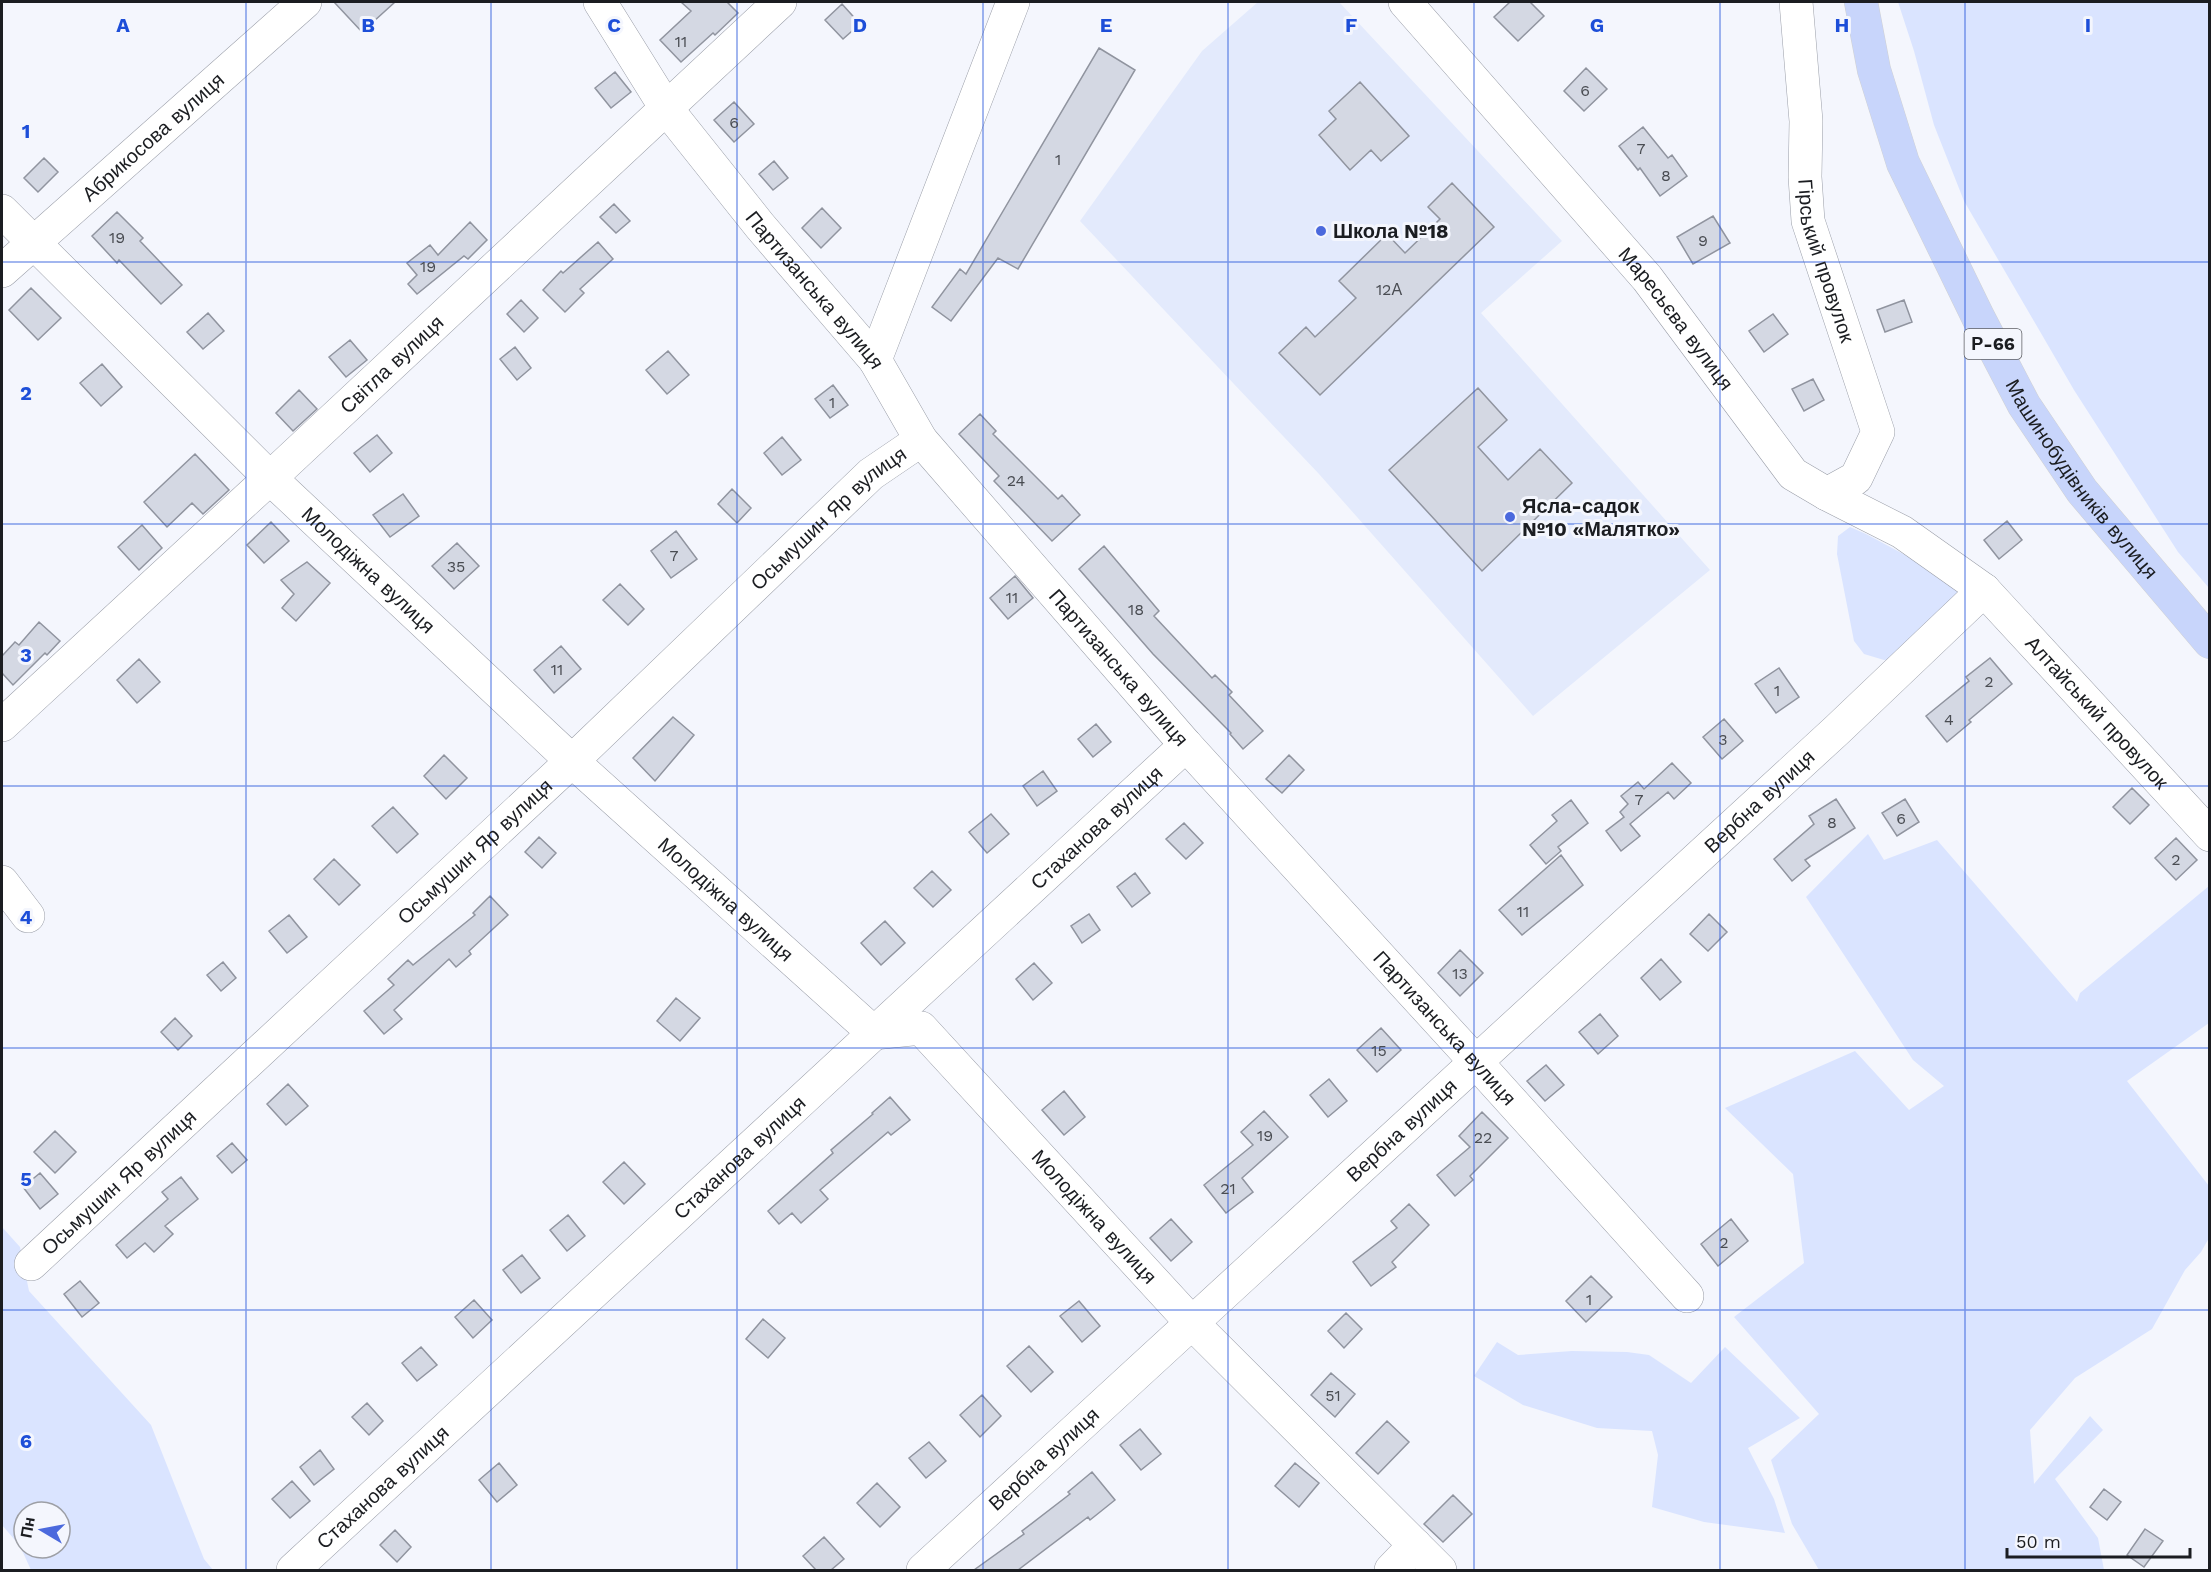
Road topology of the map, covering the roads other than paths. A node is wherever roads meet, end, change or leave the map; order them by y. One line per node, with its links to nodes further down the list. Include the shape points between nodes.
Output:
1 (305, 2): 10 (street, Абрикосова вулиця)
2 (600, 2): 8 (street, Партизанська вулиця)
3 (780, 2): 8 (street, Світла вулиця)
4 (1013, 2): 12 (street)
5 (1405, 2): 15 (street, Маресьєва вулиця, via 1647,278 1793,474)
6 (1796, 2): 15 (street, Гірський провулок, via 1806,121 1808,221 1878,432 1856,478)
7 (1861, 2): 17 (main road, Машинобудівників вулиця / Р-66, via 1874,70 1903,163 2024,405 2082,491)
8 (666, 108): 12 (street, Партизанська вулиця); 14 (street, Світла вулиця)
9 (2, 211): 10 (street, Молодіжна вулиця)
10 (34, 241): 11 (street, Абрикосова вулиця); 14 (street, Молодіжна вулиця)
11 (2, 271)
12 (875, 360): 13 (street, Партизанська вулиця)
13 (921, 440): 19 (street, Партизанська вулиця); 20 (street, Осьмушин Яр вулиця, via 871,474)
14 (270, 478): 18 (street, Світла вулиця); 20 (street, Молодіжна вулиця)
15 (1827, 494): 16 (street, Маресьєва вулиця, via 1902,532)
16 (1983, 590): 21 (street, Алтайський провулок); 25 (street, Вербна вулиця)
17 (2210, 642)
18 (2, 725)
19 (1186, 745): 24 (street, Стаханова вулиця); 25 (street, Партизанська вулиця)
20 (572, 761): 24 (street, Молодіжна вулиця); 26 (street, Осьмушин Яр вулиця)
21 (2210, 835)
22 (2, 882): 23 (street)
23 (28, 916)
24 (874, 1034): 28 (street, Молодіжна вулиця, via 921,1028); 30 (street, Стаханова вулиця)
25 (1476, 1062): 27 (street, Партизанська вулиця); 28 (street, Вербна вулиця)
26 (31, 1264)
27 (1687, 1296)
28 (1192, 1323): 29 (street, Молодіжна вулиця); 31 (street, Вербна вулиця)
29 (1415, 1545): 32 (street); 33 (street, Молодіжна вулиця)
30 (294, 1570)
31 (923, 1570)
32 (1391, 1570)
33 (1440, 1570)

